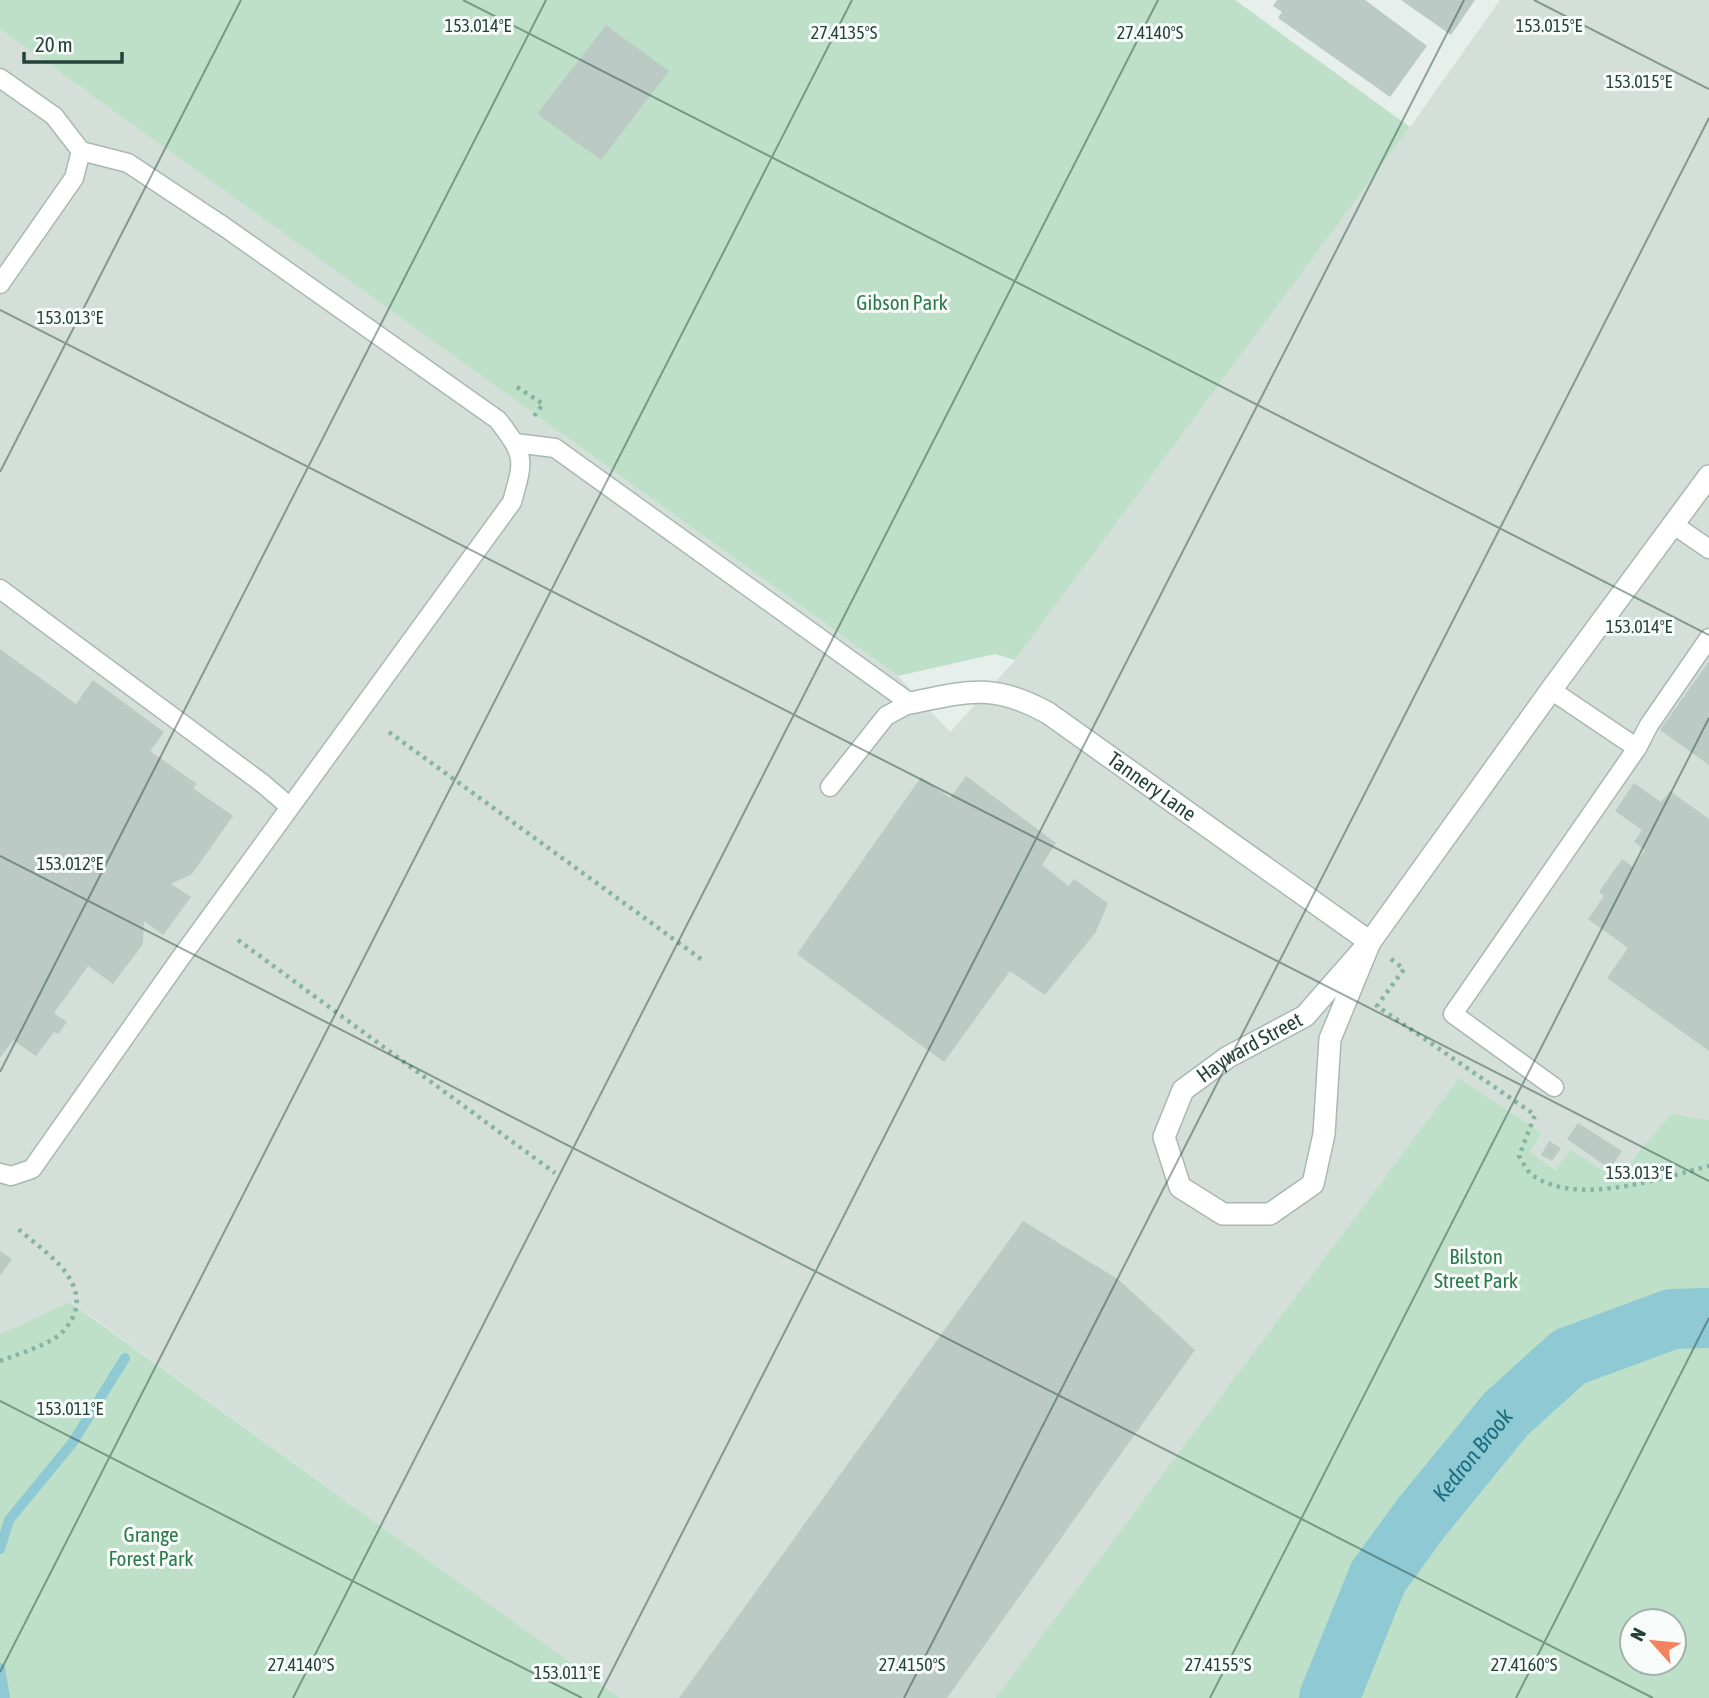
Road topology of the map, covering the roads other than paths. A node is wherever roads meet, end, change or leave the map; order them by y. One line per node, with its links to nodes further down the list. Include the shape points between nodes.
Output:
1 (0, 78): 2 (lane, via 54,117)
2 (81, 151): 3 (lane, via 74,178); 4 (lane, via 128,163 226,228 498,420)
3 (0, 284)
4 (515, 443): 11 (lane, via 555,448); 14 (lane, via 522,464 512,502)
5 (1709, 476): 6 (street, Hayward Street)
6 (1674, 526): 7 (lane); 10 (street, Hayward Street)
7 (1709, 549)
8 (0, 589): 14 (lane)
9 (1709, 638): 12 (lane)
10 (1551, 690): 12 (lane); 15 (street, Hayward Street)
11 (910, 703): 13 (lane, via 886,716); 15 (street, Tannery Lane, via 990,691 1024,700)
12 (1637, 748): 16 (lane, via 1453,1014)
13 (830, 787)
14 (290, 807): 17 (lane, via 32,1169 11,1176)
15 (1370, 942): 15 (street, Hayward Street, via 1330,1039 1324,1134 1313,1184 1269,1214 1223,1214 1180,1187 1164,1137 1183,1090 1228,1057 1305,1016)
16 (1554, 1087)
17 (0, 1173)

